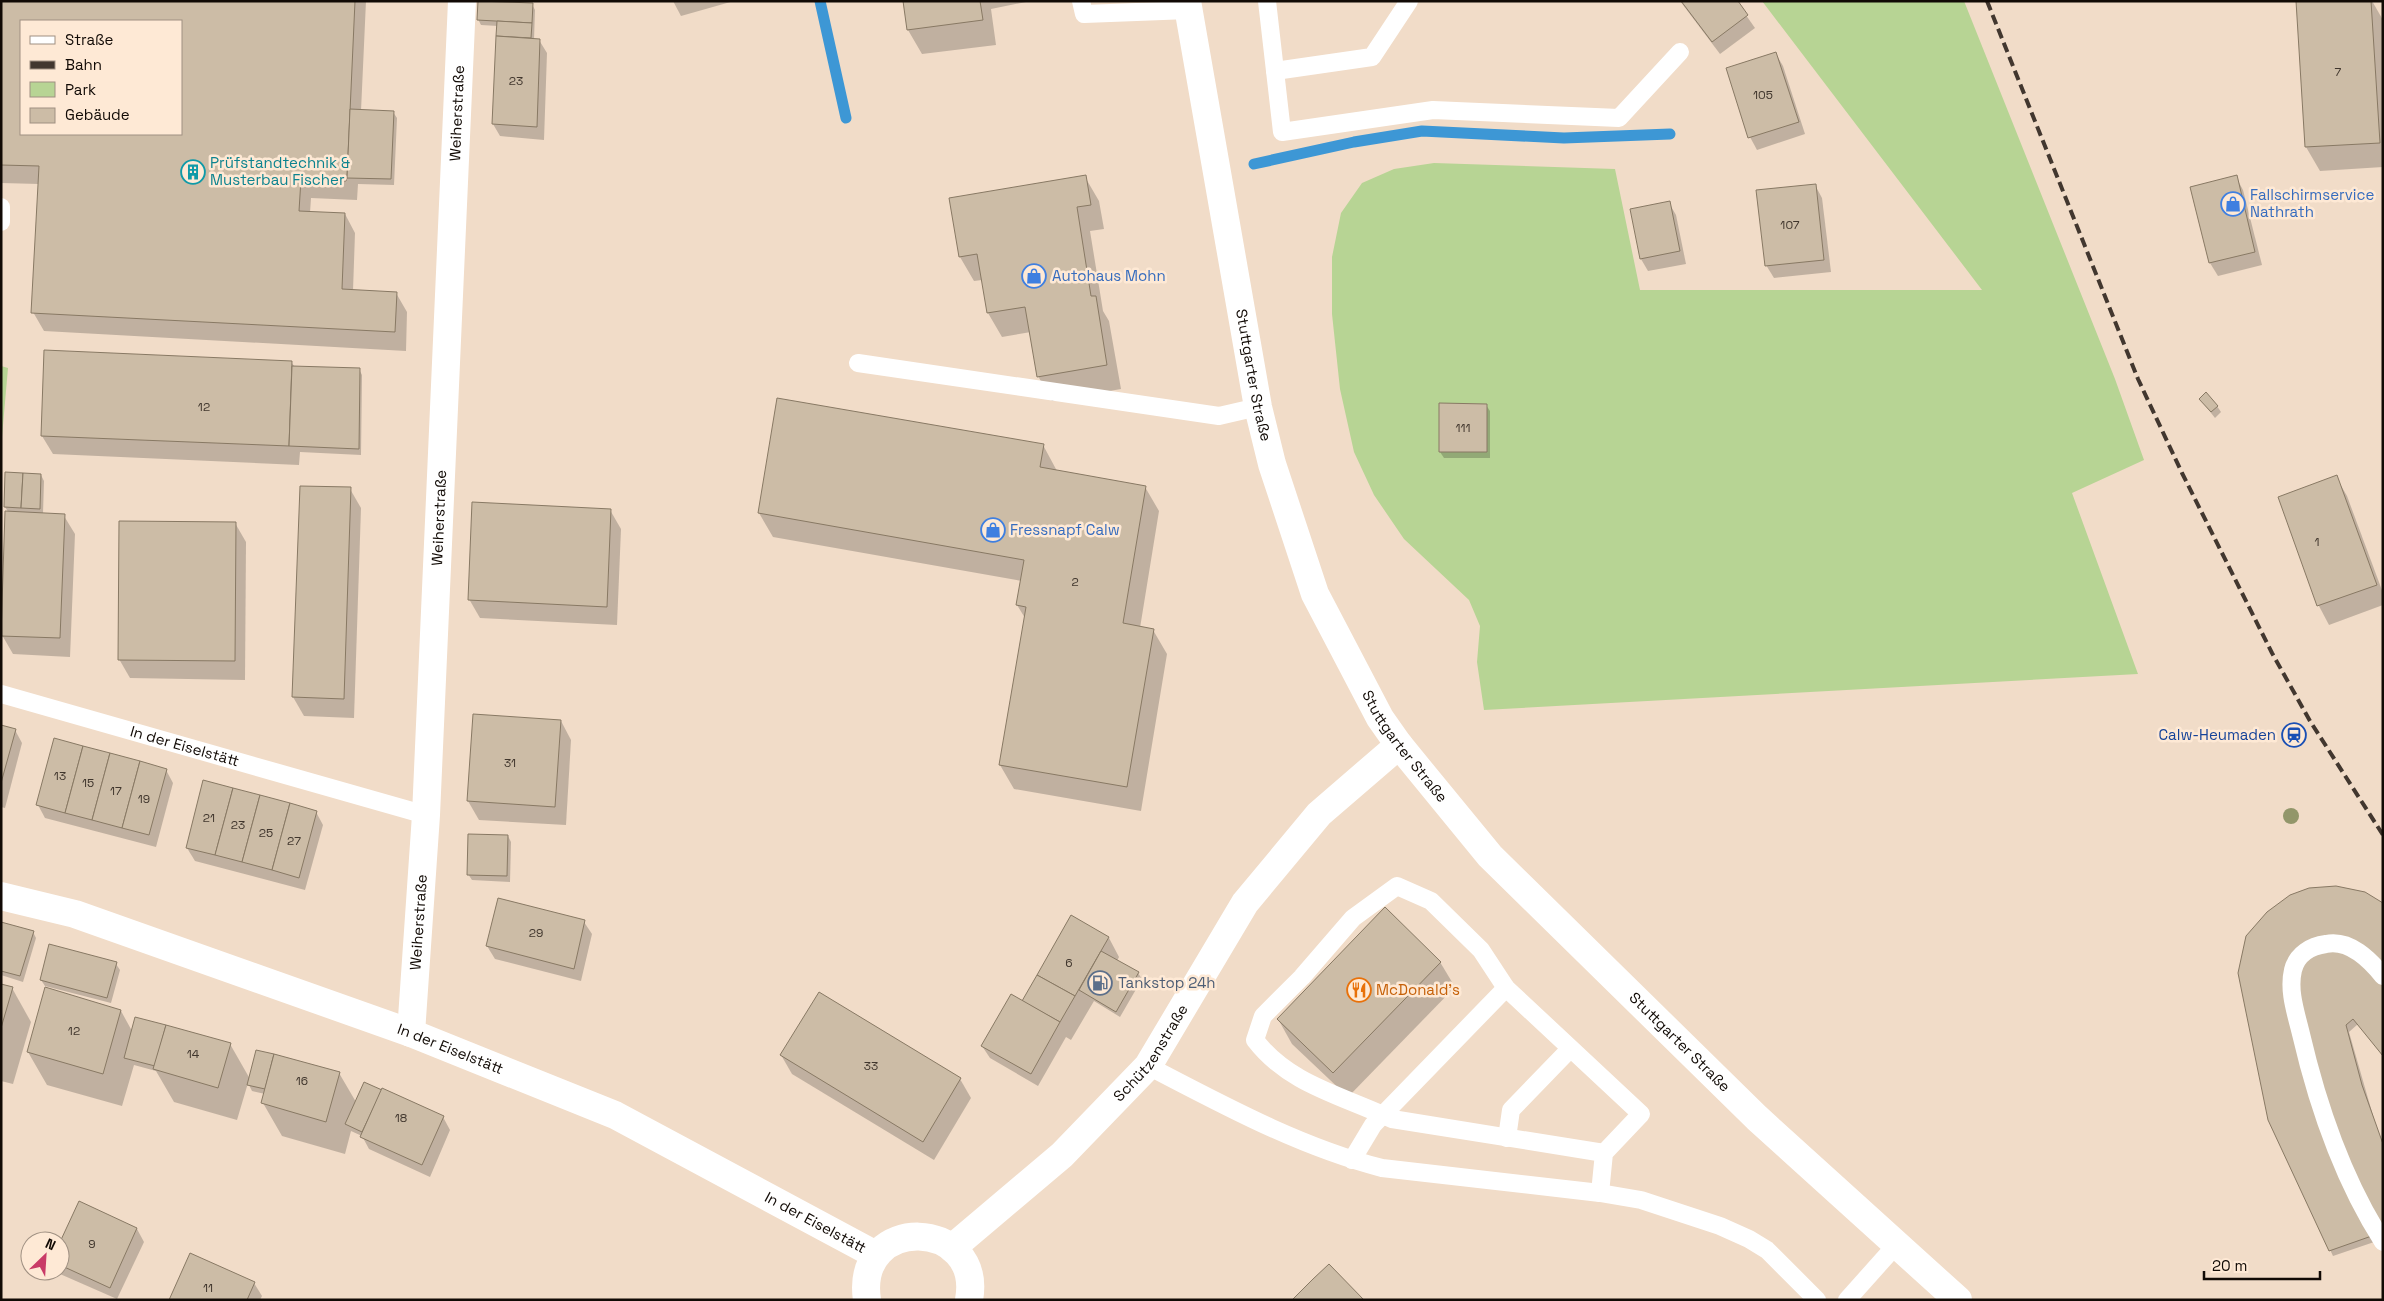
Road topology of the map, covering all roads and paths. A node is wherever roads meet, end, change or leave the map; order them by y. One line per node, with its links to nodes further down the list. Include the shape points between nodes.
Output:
1 (462, 1): 14 (street, Weiherstraße)
2 (1080, 1): 5 (lane, via 1084,14)
3 (1266, 1): 7 (lane)
4 (1410, 1): 7 (lane, via 1372,57)
5 (1188, 6): 11 (street, Stuttgarter Straße)
6 (1680, 52): 7 (lane, via 1619,118 1433,110 1282,132)
7 (1275, 71)
8 (1, 207): 9 (lane)
9 (1, 222)
10 (858, 362): 11 (lane, via 1219,416)
11 (1258, 407): 13 (street, Stuttgarter Straße, via 1272,464 1315,594 1380,718)
12 (1, 694): 14 (lane, In der Eiselstätt)
13 (1399, 745): 20 (street, Schützenstraße, via 1319,814 1245,903); 27 (street, Stuttgarter Straße, via 1490,856 1758,1118)
14 (426, 815): 18 (street, Weiherstraße)
15 (1, 896): 18 (street, In der Eiselstätt, via 76,914)
16 (2383, 976): 26 (lane, via 2366,957 2348,946 2329,943 2300,956 2293,968 2290,988 2329,1132 2351,1187)
17 (1506, 988): 19 (lane); 21 (lane); 21 (lane, via 1481,950 1431,901 1397,886 1353,918 1263,1016 1255,1040 1268,1057 1299,1080)
18 (411, 1033): 29 (street, In der Eiselstätt, via 615,1116)
19 (1570, 1049): 22 (lane, via 1511,1110); 23 (lane, via 1641,1114)
20 (1148, 1066): 24 (lane, via 1238,1114); 28 (street, Schützenstraße, via 1062,1155)
21 (1383, 1115): 22 (lane); 24 (lane, via 1373,1125)
22 (1506, 1138): 23 (lane)
23 (1604, 1153): 25 (lane)
24 (1352, 1160): 25 (lane, via 1382,1168)
25 (1600, 1193): 32 (lane, via 1650,1203 1720,1226 1749,1240 1767,1250)
26 (2383, 1242)
27 (1897, 1244): 33 (lane); 34 (street, Stuttgarter Straße)
28 (952, 1248): 29 (street, via 938,1238 904,1236 888,1244); 31 (street, via 969,1273)
29 (876, 1256): 30 (street, via 868,1270)
30 (867, 1300)
31 (969, 1300)
32 (1817, 1300)
33 (1847, 1300)
34 (1958, 1300)

